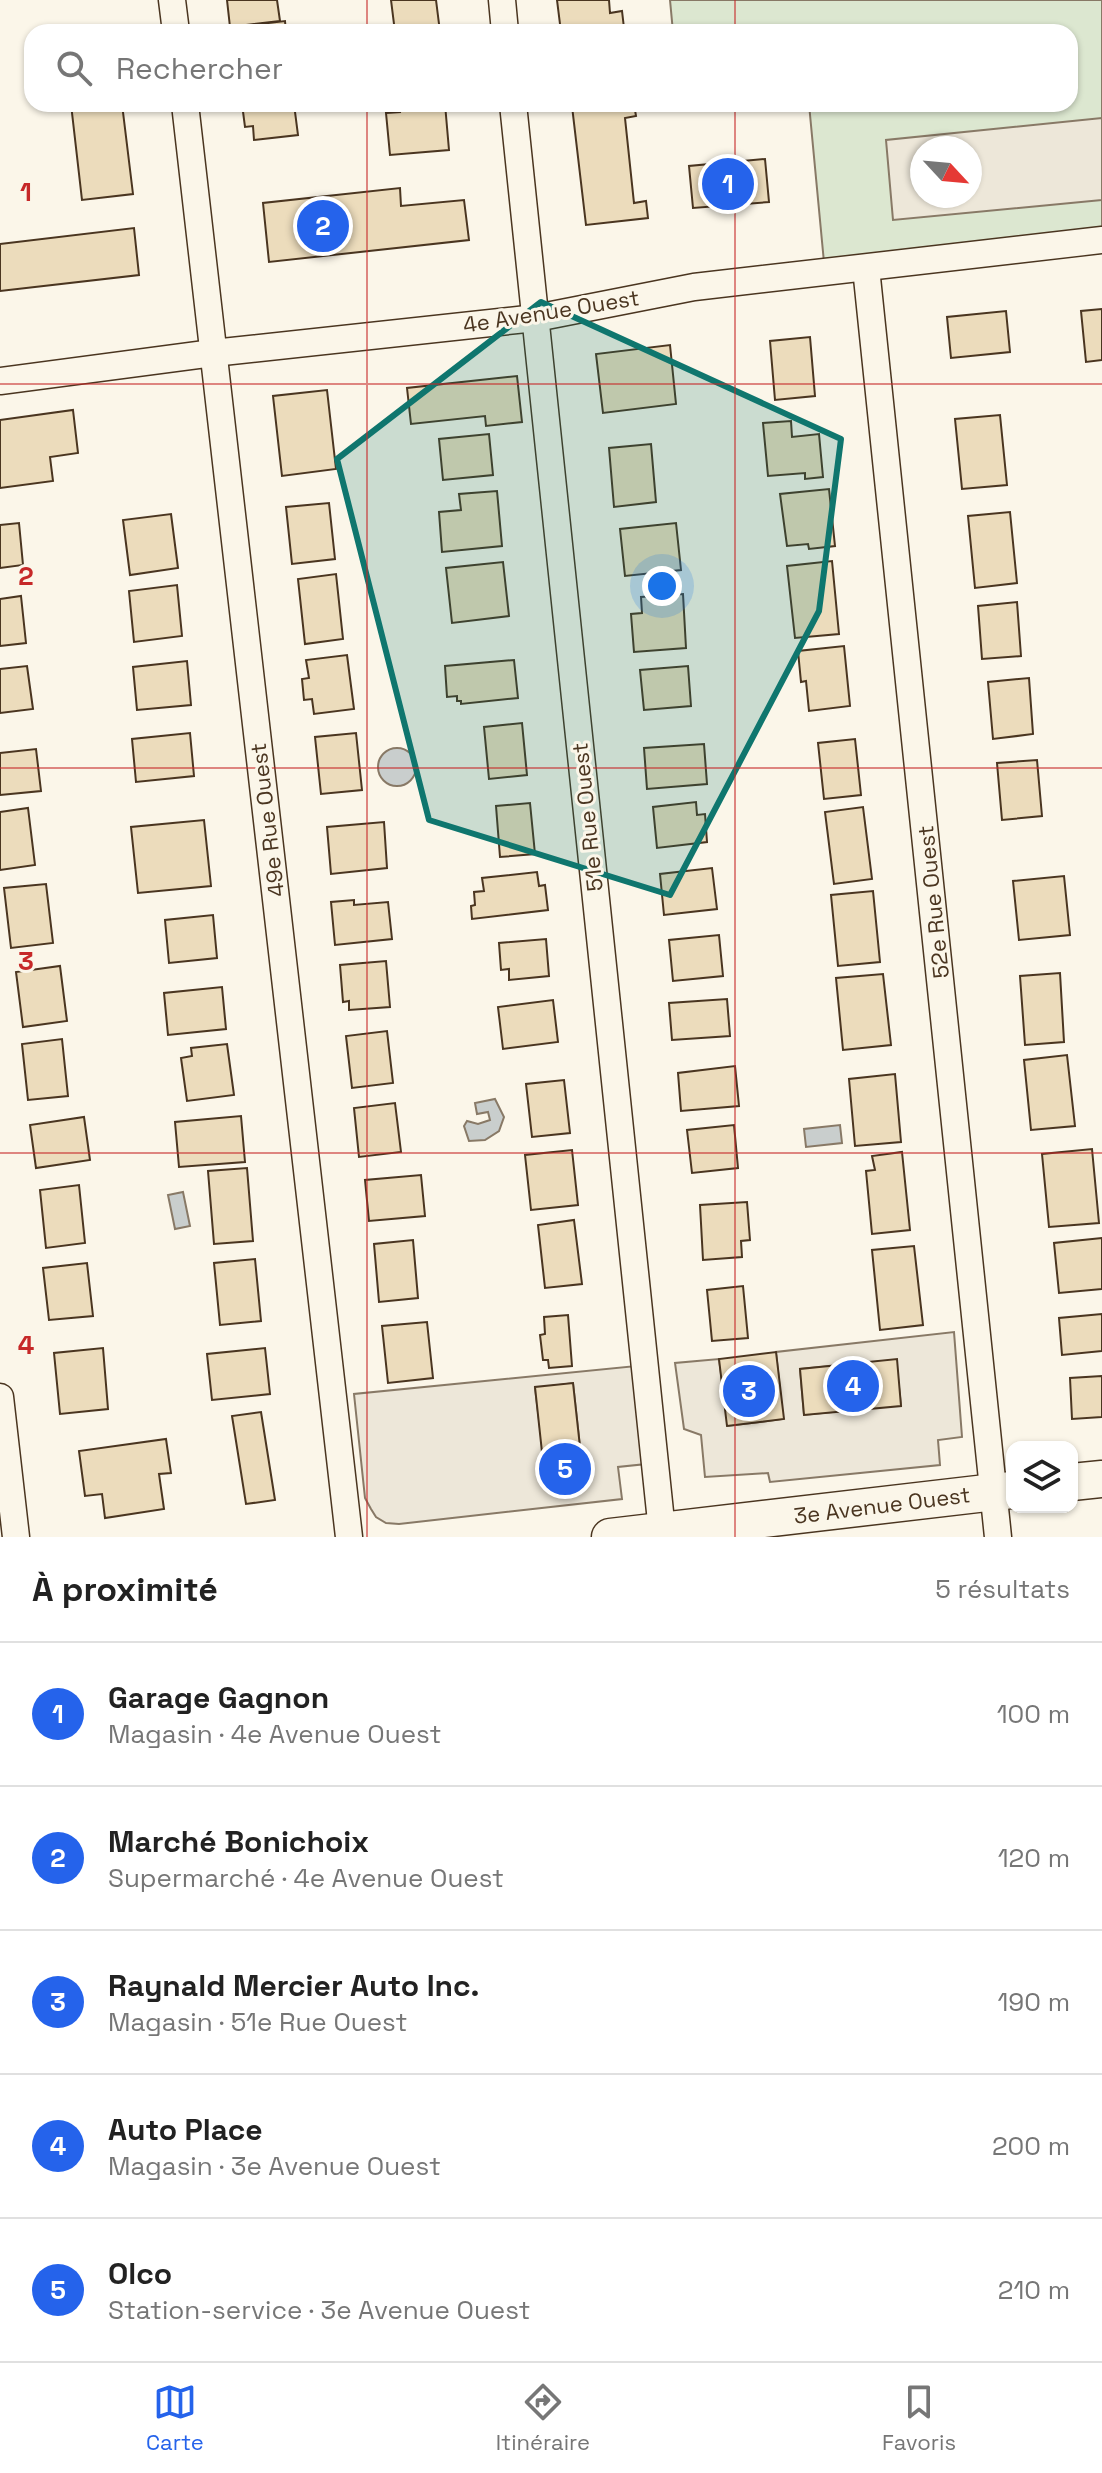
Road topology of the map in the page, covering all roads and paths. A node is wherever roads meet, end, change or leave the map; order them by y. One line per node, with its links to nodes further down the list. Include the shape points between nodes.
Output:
1 (172, 0): 3 (street)
2 (502, 0): 4 (street)
3 (175, 24)
4 (504, 24)
5 (186, 112): 10 (street, 49e Rue Ouest)
6 (514, 112): 9 (street, 51e Rue Ouest)
7 (1102, 240): 8 (street, 4e Avenue Ouest)
8 (866, 268): 9 (street, 4e Avenue Ouest, via 694,287); 15 (street, 52e Rue Ouest)
9 (536, 318): 10 (street, 4e Avenue Ouest); 16 (street, 51e Rue Ouest)
10 (213, 353): 11 (street, 4e Avenue Ouest); 18 (street, 49e Rue Ouest)
11 (0, 381)
12 (0, 1397): 17 (street)
13 (1102, 1479): 14 (street)
14 (1078, 1481)
15 (1003, 1491): 16 (street, 3e Avenue Ouest); 20 (street, 52e Rue Ouest)
16 (662, 1531): 19 (street, 3e Avenue Ouest)
17 (16, 1537)
18 (349, 1537)
19 (610, 1537)
20 (998, 1537)

